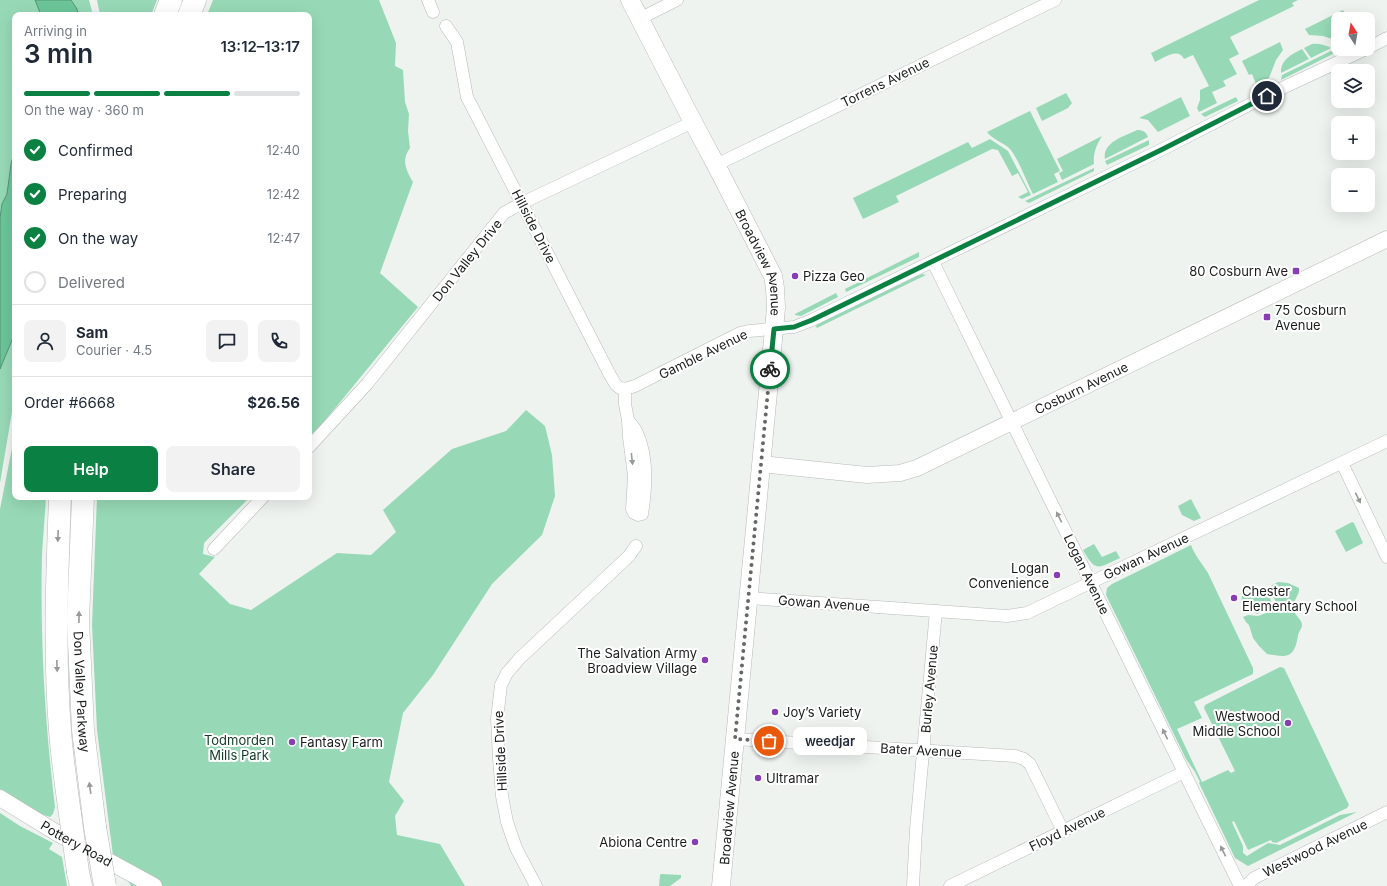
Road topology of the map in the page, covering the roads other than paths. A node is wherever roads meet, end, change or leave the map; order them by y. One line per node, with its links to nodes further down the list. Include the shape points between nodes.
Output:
1 (171, 0): 7 (highway)
2 (195, 0): 8 (highway)
3 (428, 0): 9 (street)
4 (630, 0): 10 (main road, Broadview Avenue)
5 (677, 0): 10 (street)
6 (1055, 0): 16 (street, Torrens Avenue)
7 (166, 12)
8 (190, 12)
9 (433, 12)
10 (640, 19): 15 (main road, Broadview Avenue)
11 (446, 26): 17 (street, Hillside Drive, via 457,42 467,97)
12 (1387, 38): 13 (street, Gamble Avenue)
13 (1375, 44)
14 (1350, 56): 19 (street, Gamble Avenue)
15 (693, 122): 16 (main road, Broadview Avenue); 17 (street, Don Valley Drive)
16 (716, 165): 20 (main road, Broadview Avenue, via 773,276 776,308)
17 (522, 203): 21 (street, Hillside Drive, via 610,375 616,385); 25 (street, Don Valley Drive, via 504,213 367,384)
18 (1387, 239): 23 (street, Cosburn Avenue)
19 (933, 262): 20 (street, Gamble Avenue, via 812,320 794,327); 23 (street, Logan Avenue)
20 (774, 329): 21 (street, Gamble Avenue, via 740,334); 27 (main road, Broadview Avenue)
21 (625, 389): 22 (street)
22 (628, 420): 22 (street, one-way to 22, via 634,476 632,509 634,514 638,515 642,514 646,476 637,434)
23 (1012, 422): 27 (street, Cosburn Avenue, via 917,468 900,473 867,475); 34 (street, Logan Avenue, one-way to 23)
24 (1387, 441): 26 (street, Gowan Avenue)
25 (312, 444)
26 (1342, 463): 33 (street, one-way to 33); 34 (street, Gowan Avenue)
27 (761, 464): 35 (main road, Broadview Avenue)
28 (60, 500): 43 (highway, Don Valley Parkway, one-way to 43, bridge, via 57,653 60,730)
29 (83, 500): 44 (highway, Don Valley Parkway, one-way to 29, bridge, via 83,730 78,620)
30 (260, 500): 32 (street)
31 (636, 546): 46 (street, Hillside Drive, via 629,556 520,658 501,685 497,719 502,796 516,848)
32 (214, 549)
33 (1387, 557)
34 (1091, 582): 36 (street, Gowan Avenue, via 1027,613 1007,616); 39 (street, Logan Avenue, one-way to 34)
35 (749, 598): 36 (street, Gowan Avenue); 37 (main road, Broadview Avenue)
36 (936, 611): 38 (street, Burley Avenue)
37 (735, 739): 38 (street, Bater Avenue); 47 (main road, Broadview Avenue)
38 (924, 750): 42 (street, Bater Avenue, via 1015,756 1024,759 1034,771); 48 (street, Burley Avenue)
39 (1184, 772): 42 (street, Floyd Avenue); 50 (street, Logan Avenue, one-way to 39)
40 (0, 798): 45 (street, Pottery Road, via 57,833)
41 (1387, 812): 51 (street, Westwood Avenue, via 1254,878)
42 (1063, 831): 49 (street, Floyd Avenue)
43 (80, 879)
44 (104, 886)
45 (154, 886)
46 (536, 886)
47 (721, 886)
48 (913, 886)
49 (950, 886)
50 (1240, 886)
51 (1246, 886)

